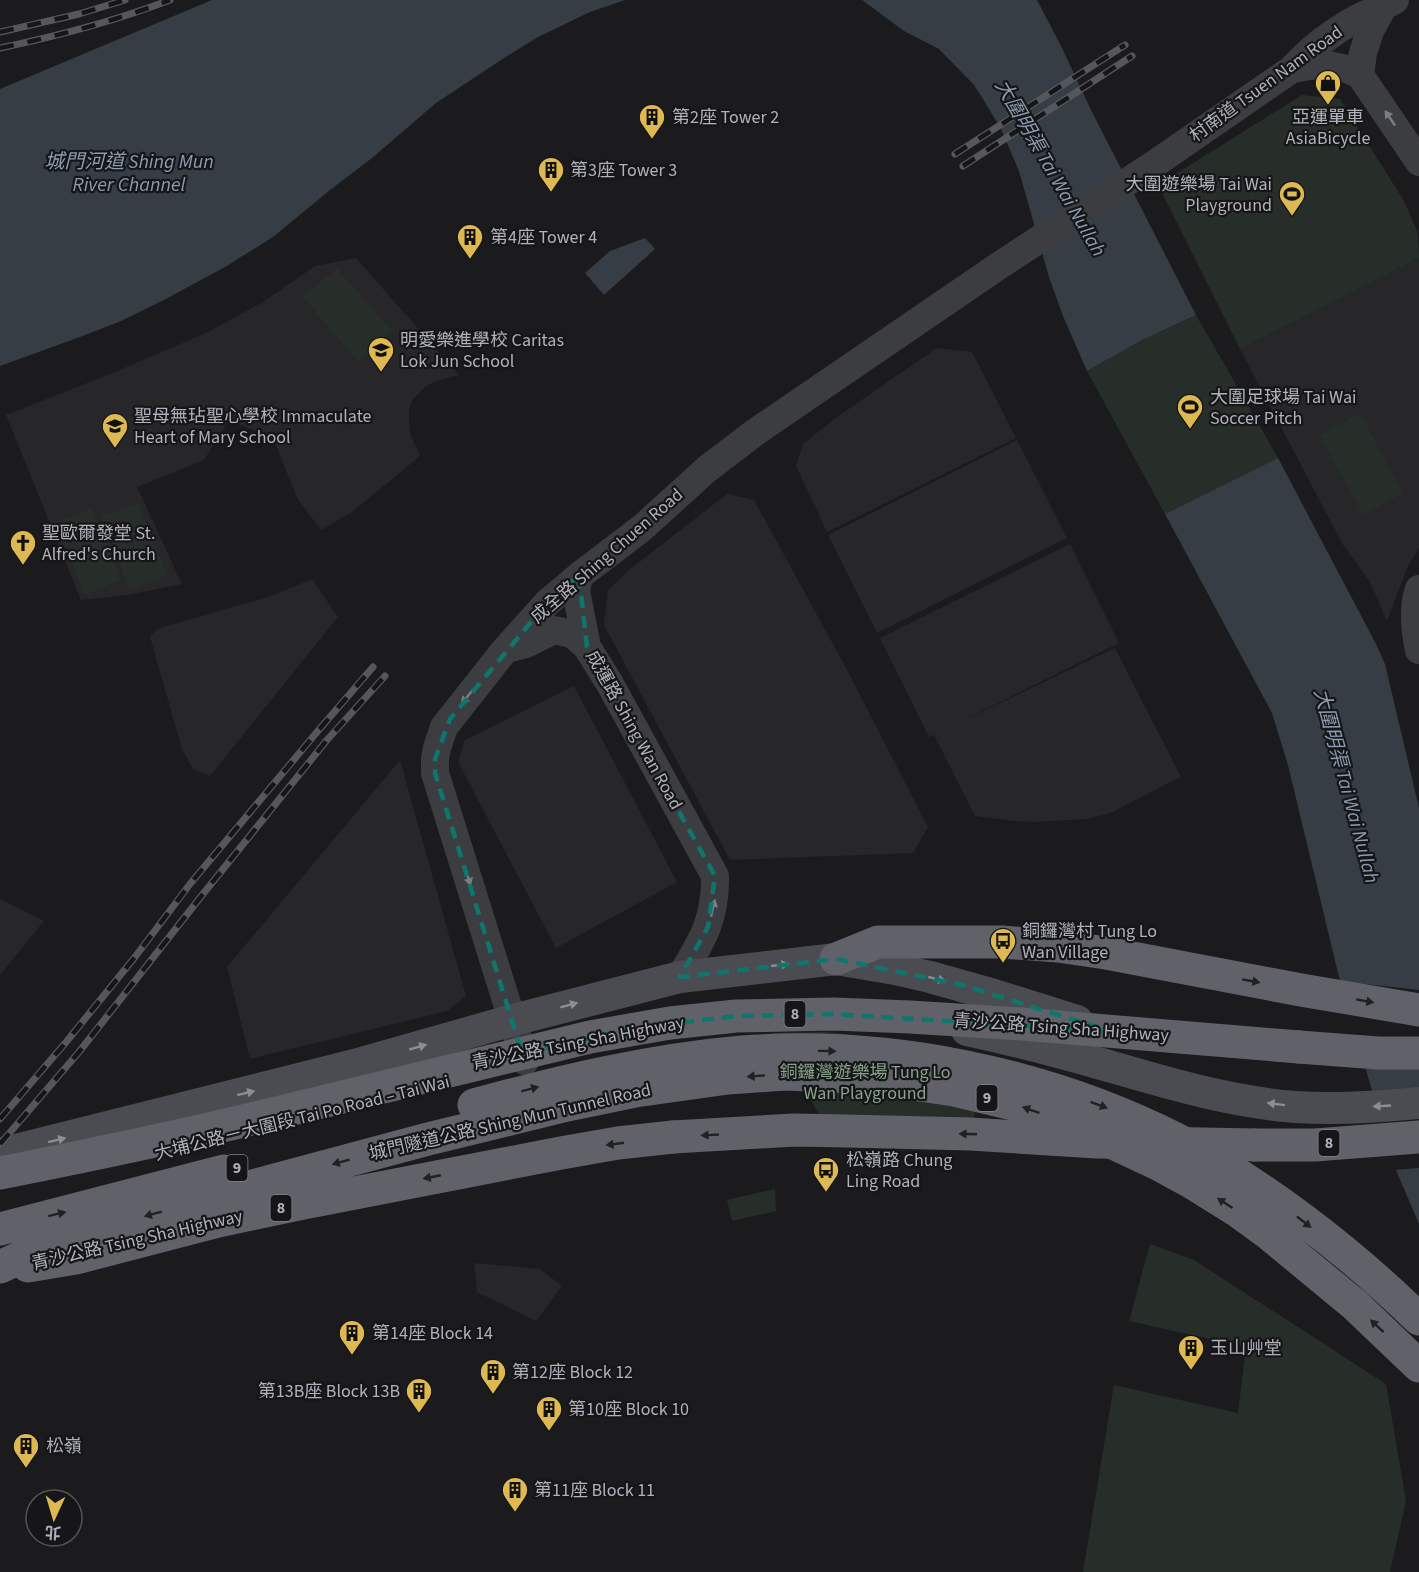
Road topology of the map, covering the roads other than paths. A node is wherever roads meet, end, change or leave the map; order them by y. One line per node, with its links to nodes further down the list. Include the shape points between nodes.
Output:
1 (1389, 4): 2 (street, 村南道 Tsuen Nam Road, via 1329,36); 3 (street, via 1370,31)
2 (1293, 69): 3 (street, via 1323,64); 5 (street, 村南道 Tsuen Nam Road)
3 (1360, 75): 4 (street, one-way to 3)
4 (1419, 162)
5 (961, 292): 6 (street, 成全路 Shing Chuen Road, via 757,431)
6 (579, 576): 8 (street, 成運路 Shing Wan Road, via 576,591); 10 (street, 成全路 Shing Chuen Road, via 547,603)
7 (1419, 589): 9 (street, via 1415,616)
8 (587, 646): 10 (street, via 572,634 554,630); 12 (street, 成運路 Shing Wan Road, one-way to 8, via 708,927 716,895 715,876)
9 (1419, 650)
10 (504, 651): 14 (street, 成全路 Shing Chuen Road, one-way to 14, via 444,727 435,773)
11 (836, 959): 12 (main road, one-way to 11); 13 (highway, one-way to 13, via 878,942 1058,946); 16 (main road, one-way to 16, via 930,977 1136,1037 1287,1058)
12 (681, 976): 14 (main road, one-way to 12)
13 (1419, 1010)
14 (513, 1020): 17 (street, 成全路 Shing Chuen Road); 20 (main road, one-way to 14, via 362,1063)
15 (1419, 1053): 21 (highway, 青沙公路 Tsing Sha Highway / 8, bridge, via 1336,1051 910,1017 782,1014 708,1018 590,1037 226,1126)
16 (1419, 1060)
17 (525, 1061): 18 (main road, 大埔公路－大圍段 Tai Po Road – Tai Wai, one-way to 17, via 1346,1108 1259,1102 1167,1083 968,1030 886,1018 808,1017 709,1024 643,1034); 22 (main road, 大埔公路－大圍段 Tai Po Road – Tai Wai, via 108,1167)
18 (1419, 1103)
19 (1419, 1137): 24 (highway, 青沙公路 Tsing Sha Highway / 8, one-way to 24, bridge, via 1255,1145 794,1130 673,1137 618,1143 421,1179 218,1221 76,1258)
20 (0, 1154)
21 (0, 1173)
22 (0, 1190)
23 (0, 1229): 25 (highway, 城門隧道公路 Shing Mun Tunnel Road / 9, one-way to 25, bridge, via 607,1072 742,1052 848,1052 920,1059 1013,1078 1148,1126 1214,1160 1290,1211 1382,1283)
24 (0, 1269): 26 (highway, 城門隧道公路 Shing Mun Tunnel Road / 9, one-way to 24, bridge, via 1355,1305 1269,1234 1158,1164 1025,1107 954,1090 854,1077 785,1074 728,1078 635,1090 567,1105 66,1236)
25 (1419, 1319)
26 (1419, 1366)

